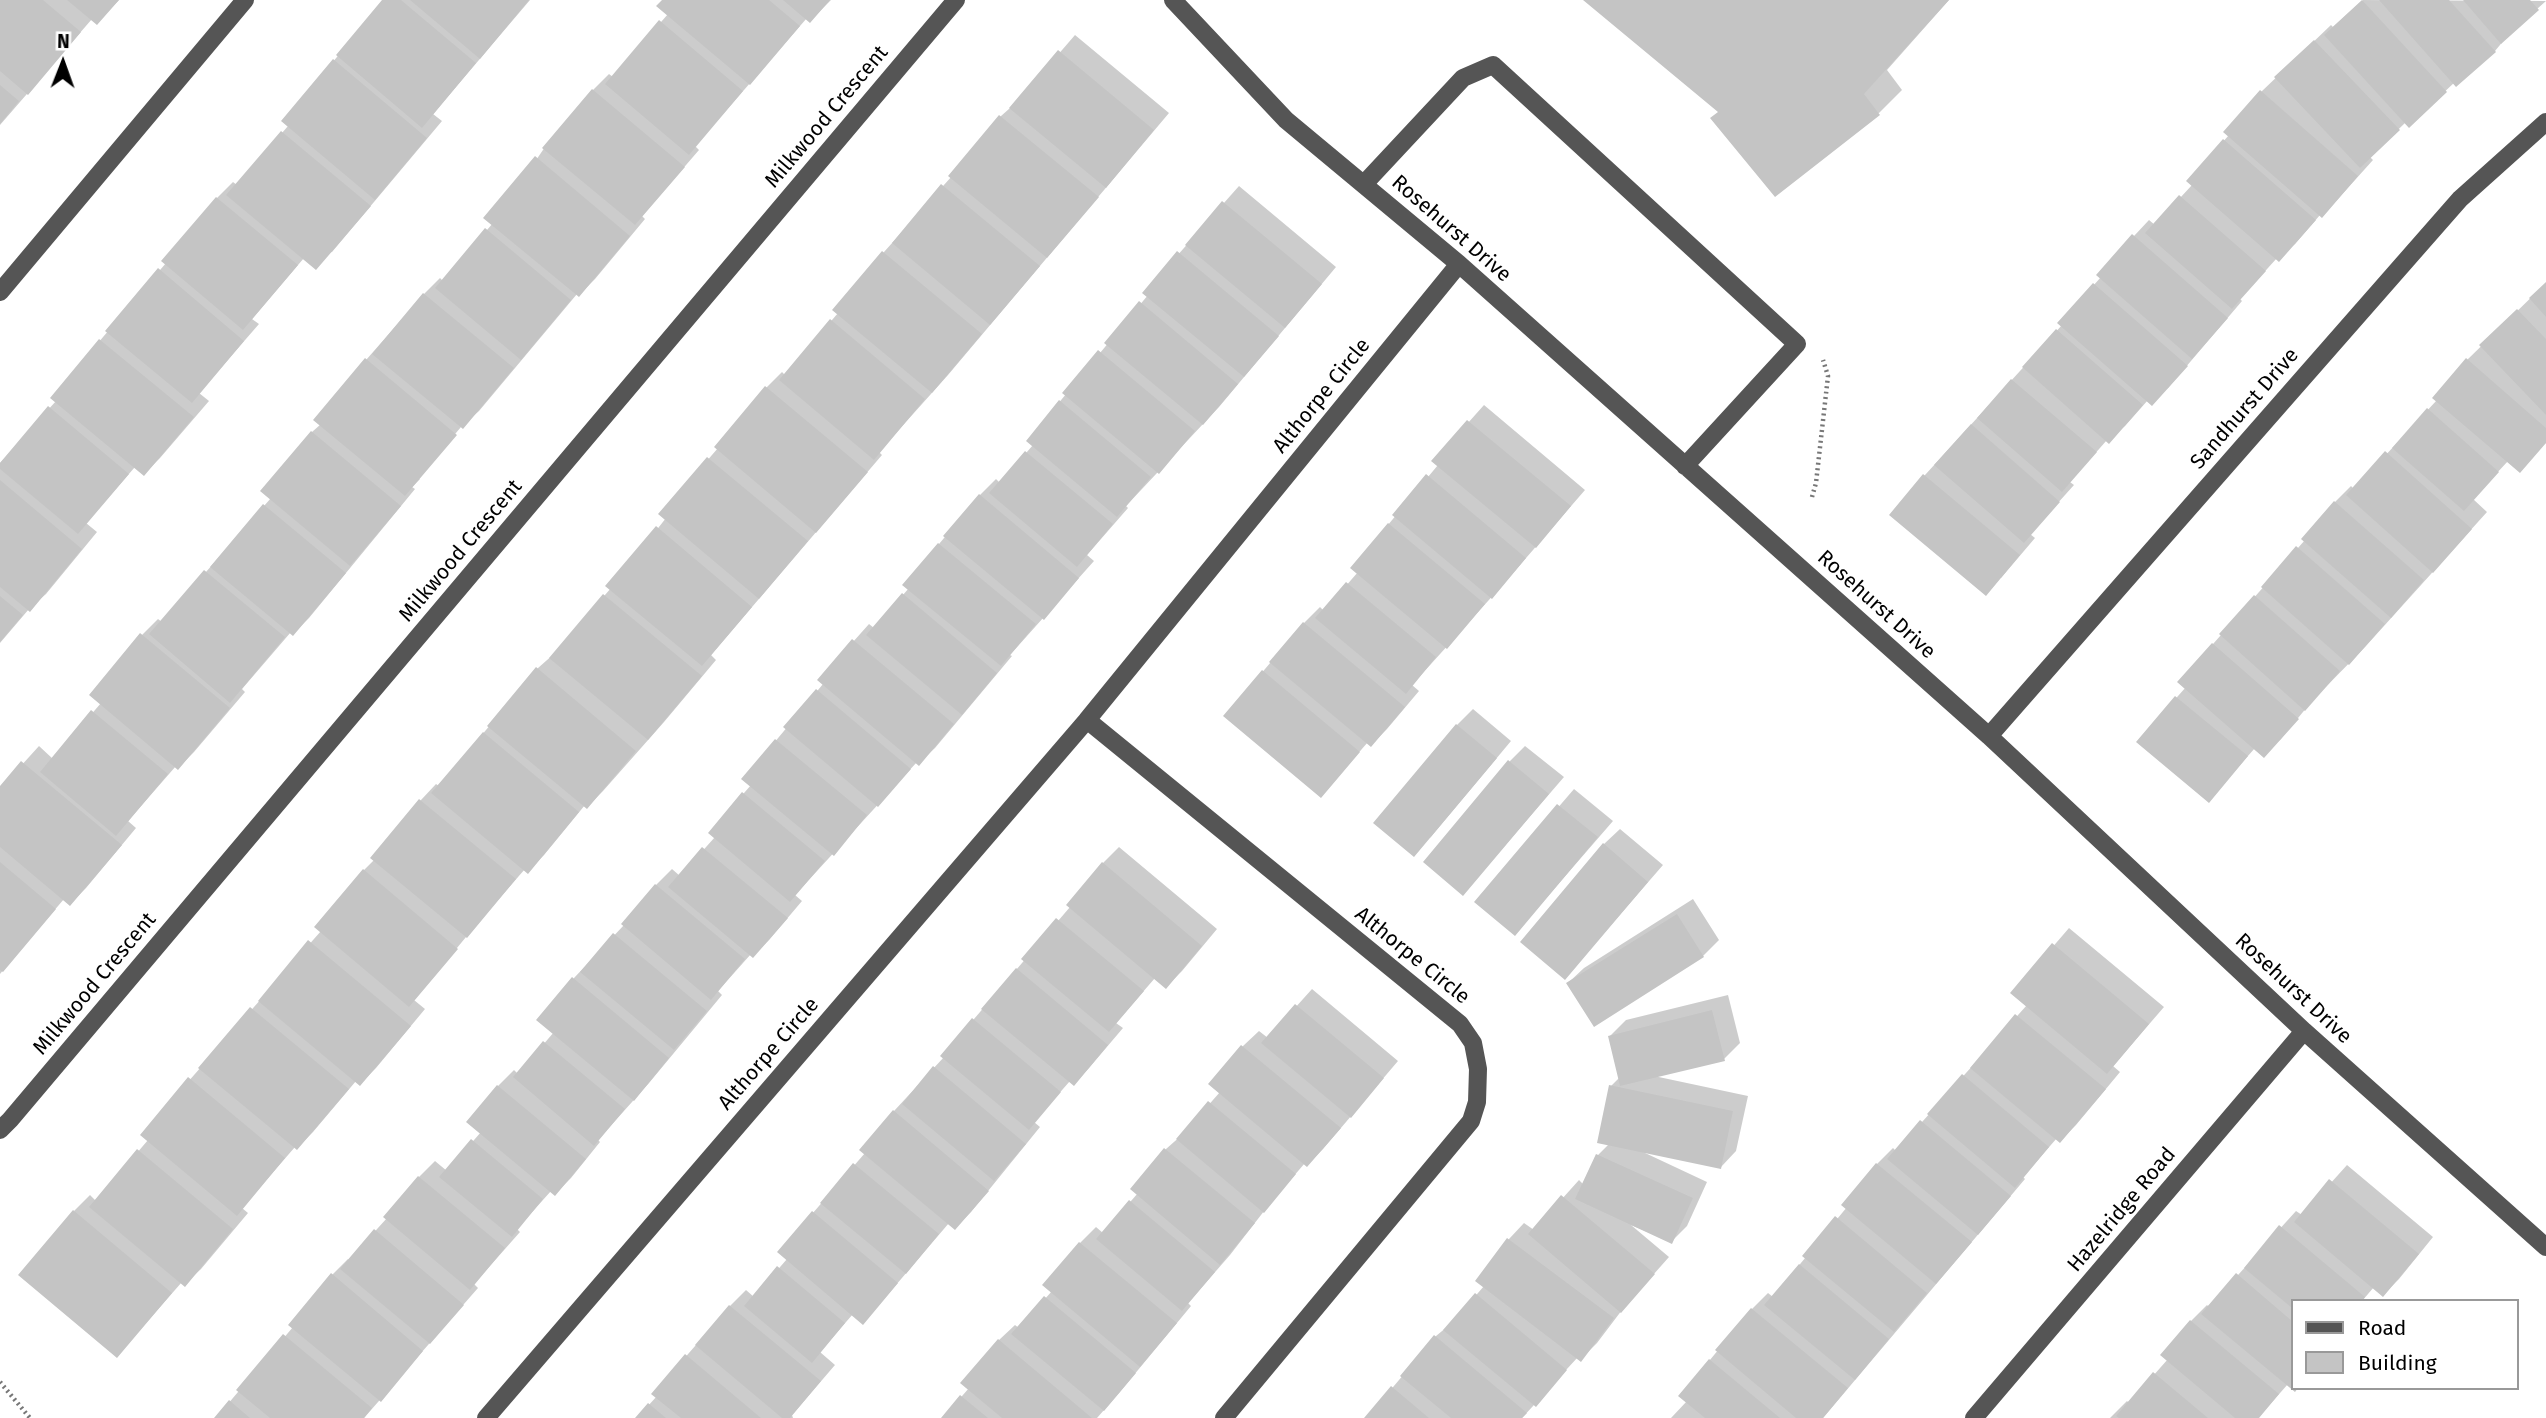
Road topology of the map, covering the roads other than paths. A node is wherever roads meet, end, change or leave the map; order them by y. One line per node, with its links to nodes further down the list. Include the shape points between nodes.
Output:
1 (245, 0): 7 (street)
2 (956, 0): 12 (street, Milkwood Crescent)
3 (1173, 0): 5 (street, Rosehurst Drive, via 1286,120)
4 (2546, 122): 10 (street, Sandhurst Drive, via 2460,199)
5 (1364, 184): 6 (street, Rosehurst Drive); 8 (street, via 1463,78 1493,65 1797,344)
6 (1459, 264): 8 (street, Rosehurst Drive); 9 (street, Althorpe Circle)
7 (0, 292)
8 (1685, 466): 10 (street, Rosehurst Drive)
9 (1087, 720): 14 (street, Althorpe Circle); 15 (street, Althorpe Circle, via 1460,1024 1473,1044 1478,1069 1471,1121)
10 (1989, 736): 11 (street, Rosehurst Drive)
11 (2304, 1031): 13 (street, Rosehurst Drive); 16 (street, Hazelridge Road)
12 (0, 1130)
13 (2546, 1247)
14 (486, 1418)
15 (1224, 1418)
16 (1974, 1418)

